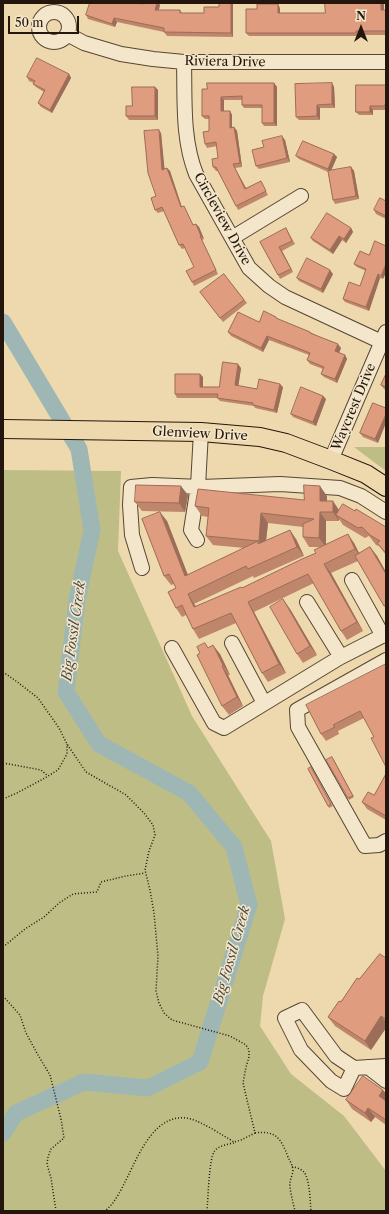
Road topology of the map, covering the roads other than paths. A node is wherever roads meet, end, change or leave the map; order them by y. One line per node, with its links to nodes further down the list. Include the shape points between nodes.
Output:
1 (67, 34): 2 (street, Riviera Drive, via 84,43 121,54)
2 (184, 62): 3 (street, Riviera Drive); 5 (street, Circleview Drive, via 187,144 191,160 196,174)
3 (386, 62)
4 (302, 196): 5 (street)
5 (232, 238): 6 (street, Circleview Drive, via 249,268 285,297)
6 (385, 339): 9 (street, Waycrest Drive)
7 (3, 429): 8 (main road, Glenview Drive)
8 (201, 432): 9 (main road, Glenview Drive, via 260,437 286,443); 11 (street)
9 (331, 460): 10 (main road, Glenview Drive)
10 (356, 469): 12 (main road, Glenview Drive); 13 (street)
11 (198, 486): 13 (street, via 280,484 340,488); 15 (street, via 191,530); 16 (street, via 131,487 132,534)
12 (386, 487)
13 (347, 491): 14 (street, via 361,496)
14 (386, 512)
15 (197, 540)
16 (142, 568)
17 (352, 580): 19 (street)
18 (306, 602): 22 (street)
19 (384, 635): 22 (street)
20 (232, 643): 24 (street)
21 (172, 648): 24 (street, via 214,723 224,728)
22 (341, 657): 24 (street)
23 (386, 660): 25 (street, via 297,710 298,727 365,846)
24 (264, 703)
25 (386, 842)
26 (386, 1066): 27 (street)
27 (361, 1068): 27 (street, via 336,1056 302,1010 285,1018 300,1050 331,1081 344,1089); 28 (street)
28 (386, 1081)

